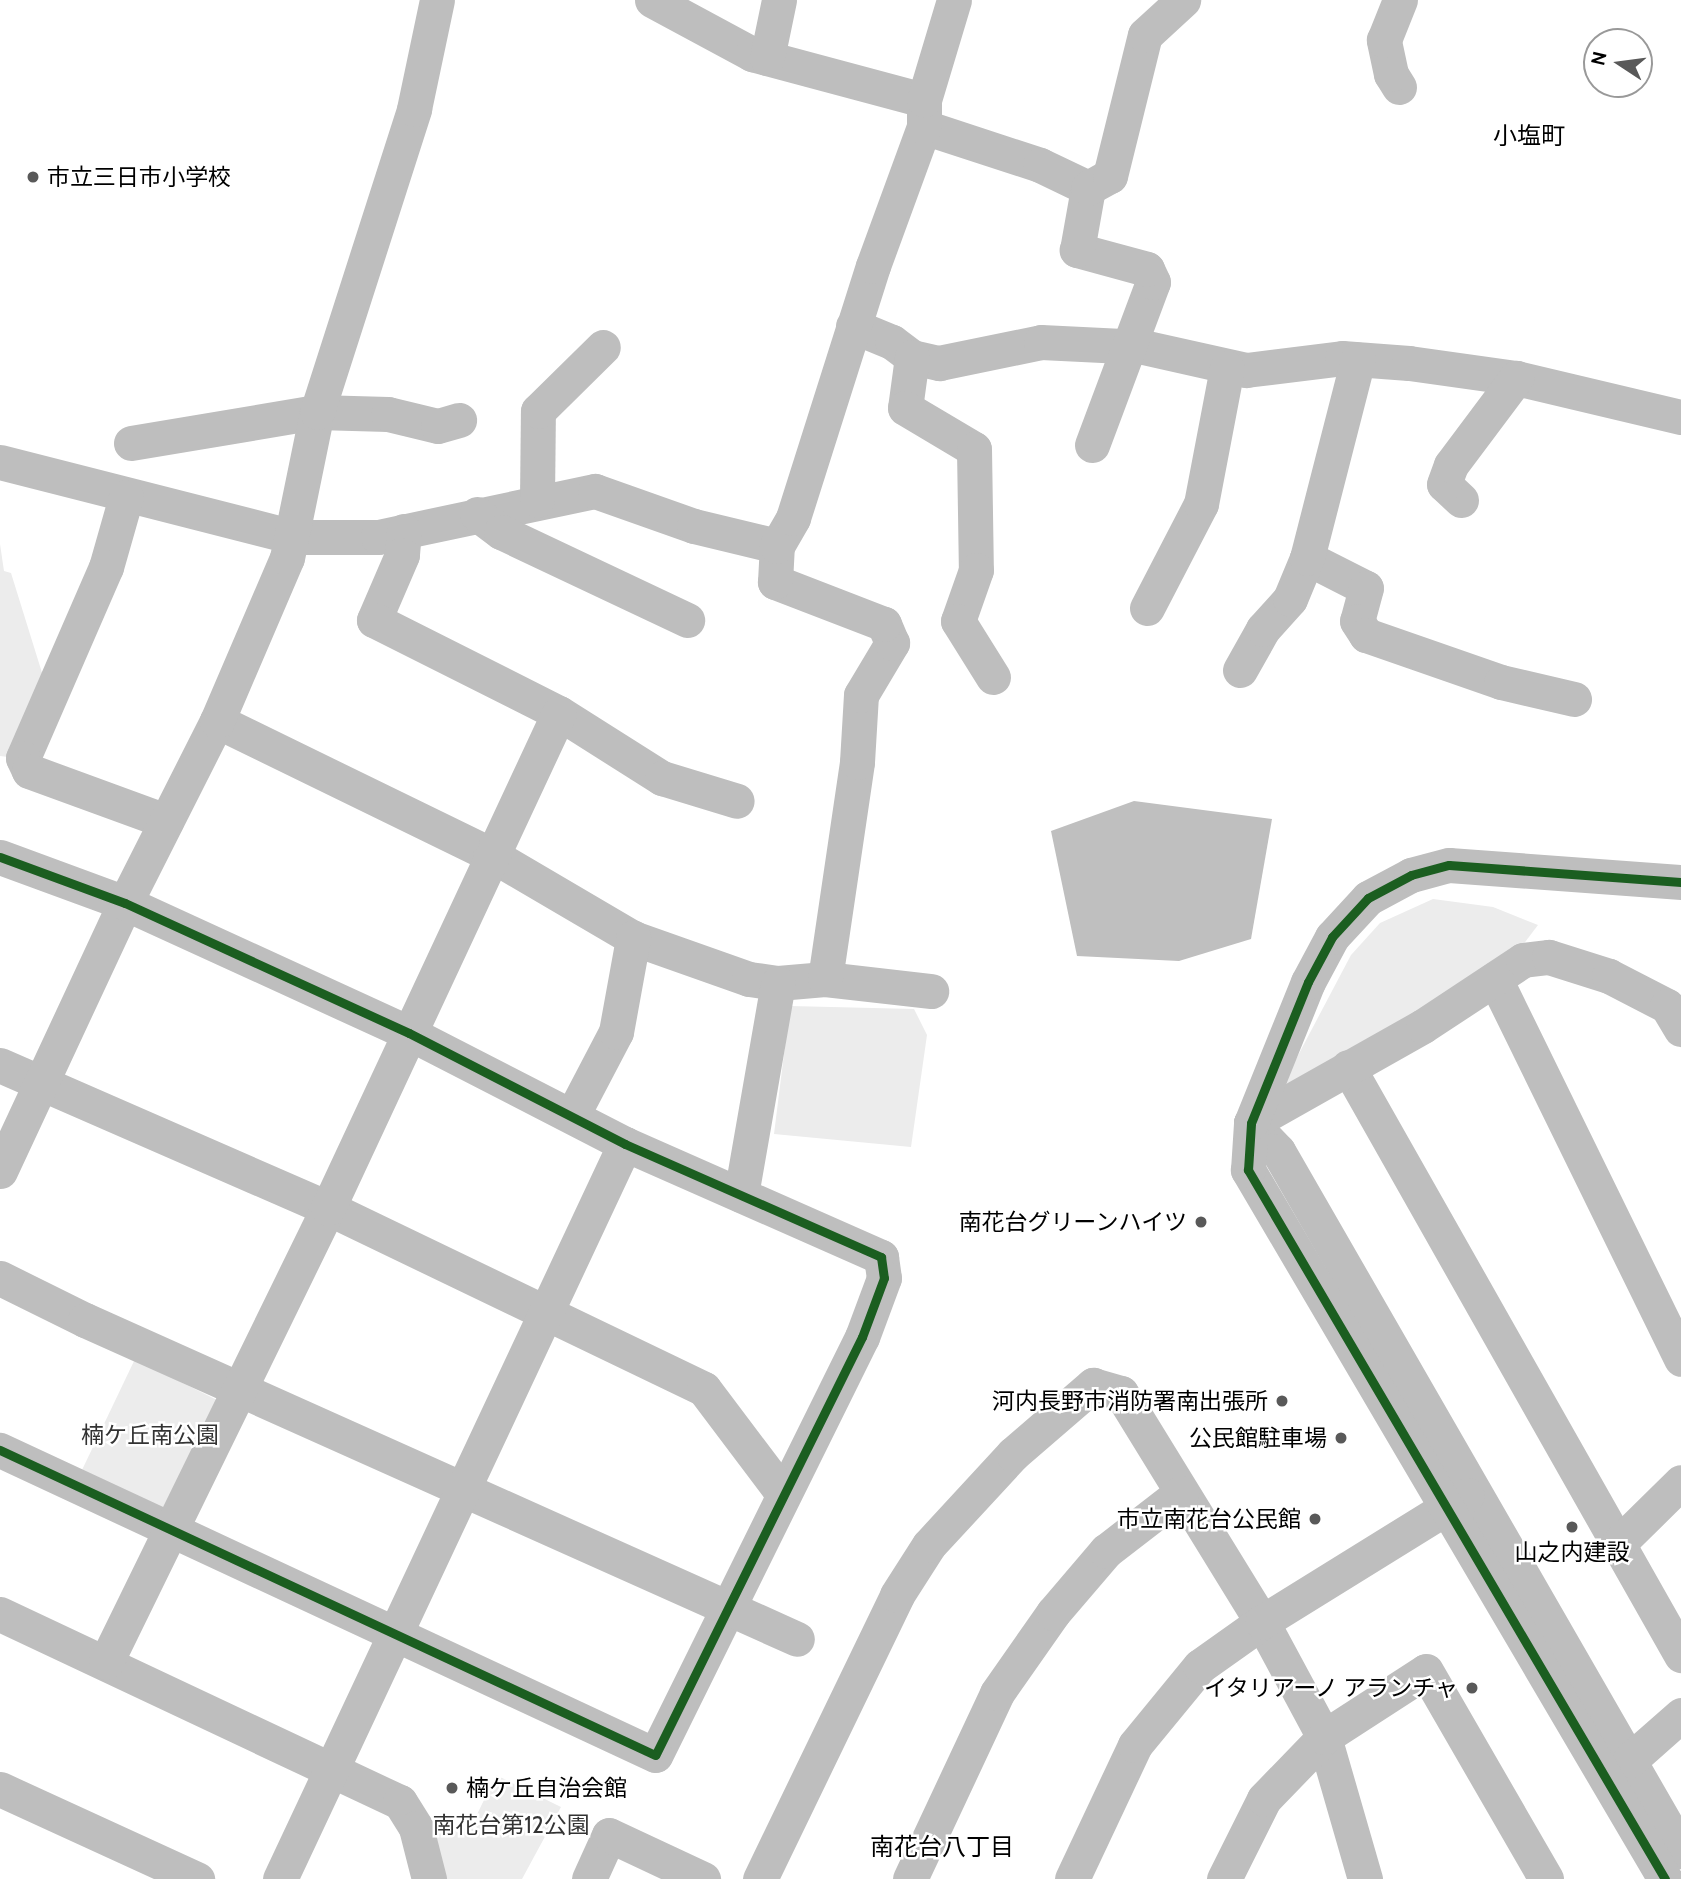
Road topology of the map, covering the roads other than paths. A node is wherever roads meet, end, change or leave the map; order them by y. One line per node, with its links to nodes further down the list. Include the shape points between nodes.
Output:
1 (437, 0): 18 (street, via 414,109)
2 (652, 0): 7 (street)
3 (779, 0): 7 (street)
4 (954, 0): 9 (street)
5 (1183, 0): 10 (street, via 1145,35 1110,176)
6 (1400, 0): 8 (street, via 1384,40 1391,74)
7 (767, 58): 9 (street)
8 (1399, 87)
9 (924, 114): 10 (street); 11 (street)
10 (1088, 188): 13 (street, via 1077,250 1147,269 1153,282)
11 (853, 326): 14 (street, via 892,342); 30 (street, via 808,473)
12 (603, 347): 25 (street, via 538,411)
13 (1129, 347): 14 (street, via 1041,342 939,363); 16 (street); 22 (street)
14 (912, 357): 35 (street, via 905,408 974,449 976,570 958,621)
15 (1358, 359): 16 (street); 17 (street); 31 (street)
16 (1227, 368): 32 (street, via 1202,504)
17 (1516, 378): 19 (street); 26 (street, via 1451,465 1444,484)
18 (317, 412): 20 (street, via 388,414 438,425); 21 (street); 29 (street)
19 (1681, 417)
20 (459, 420)
21 (131, 443)
22 (1092, 445)
23 (0, 463): 24 (street)
24 (126, 497): 29 (street); 40 (street, via 107,567 23,758 29,771)
25 (537, 500): 27 (street); 30 (street, via 595,491 694,526)
26 (1461, 500)
27 (477, 514): 28 (street); 33 (street, via 501,532)
28 (404, 531): 29 (street, via 378,537); 37 (street, via 401,555 374,620)
29 (295, 537): 38 (street)
30 (777, 546): 46 (street, via 775,582 884,624 892,643 861,695 858,762)
31 (1307, 558): 34 (street, via 1290,599 1263,629); 36 (street, via 1366,588 1357,621 1366,635 1501,682)
32 (1147, 608)
33 (687, 620)
34 (1240, 670)
35 (993, 677)
36 (1574, 699)
37 (559, 713): 39 (street, via 662,778); 41 (street)
38 (217, 721): 40 (street); 41 (street)
39 (737, 801)
40 (166, 821): 44 (street)
41 (490, 854): 45 (street); 51 (street)
42 (0, 857): 44 (street)
43 (1681, 882): 56 (street, via 1449,865 1410,876 1368,898 1332,937 1308,982)
44 (125, 903): 51 (street); 54 (street)
45 (632, 938): 48 (street, via 749,979); 55 (street, via 616,1032)
46 (825, 979): 48 (street); 49 (street)
47 (1495, 979): 50 (street, via 1523,960 1549,957 1609,976 1667,1006); 53 (street); 63 (street)
48 (778, 983): 59 (street)
49 (931, 991)
50 (1681, 1029)
51 (409, 1033): 55 (street); 60 (street)
52 (0, 1065): 54 (street)
53 (1348, 1067): 56 (street); 72 (street)
54 (43, 1080): 58 (street); 60 (street)
55 (572, 1116): 57 (street)
56 (1251, 1123): 70 (street, via 1248,1171)
57 (625, 1144): 59 (street); 62 (street)
58 (0, 1171)
59 (741, 1195): 69 (street, via 881,1257 884,1278 862,1337)
60 (328, 1208): 62 (street); 64 (street)
61 (0, 1278): 64 (street)
62 (543, 1314): 67 (street); 69 (street, via 704,1388)
63 (1681, 1359)
64 (240, 1390): 67 (street); 71 (street)
65 (0, 1450): 71 (street)
66 (1681, 1482): 72 (street)
67 (461, 1489): 73 (street); 76 (street)
68 (1181, 1493): 75 (street); 91 (street, via 1121,1393 1093,1385 1013,1454 960,1508 848,1662); 92 (street, via 1106,1551 1037,1636 997,1693)
69 (783, 1494): 73 (street)
70 (1461, 1498): 75 (street); 82 (street); 97 (street)
71 (174, 1529): 76 (street); 79 (street)
72 (1618, 1544): 78 (street)
73 (732, 1607): 76 (street, via 655,1755); 77 (street)
74 (0, 1614): 79 (street)
75 (1262, 1622): 81 (street); 93 (street, via 1200,1666 1135,1745)
76 (396, 1631): 83 (street)
77 (797, 1639)
78 (1681, 1655)
79 (106, 1662): 83 (street)
80 (1681, 1714): 82 (street)
81 (1324, 1737): 94 (street, via 1264,1799); 95 (street); 96 (street, via 1426,1671)
82 (1630, 1760): 85 (street)
83 (332, 1770): 87 (street); 88 (street, via 400,1802 416,1828)
84 (0, 1789): 86 (street)
85 (1681, 1851)
86 (197, 1879)
87 (280, 1879)
88 (429, 1879)
89 (589, 1879): 90 (street, via 609,1835)
90 (703, 1879)
91 (760, 1879)
92 (910, 1879)
93 (1072, 1879)
94 (1224, 1879)
95 (1365, 1879)
96 (1546, 1879)
97 (1665, 1879)

